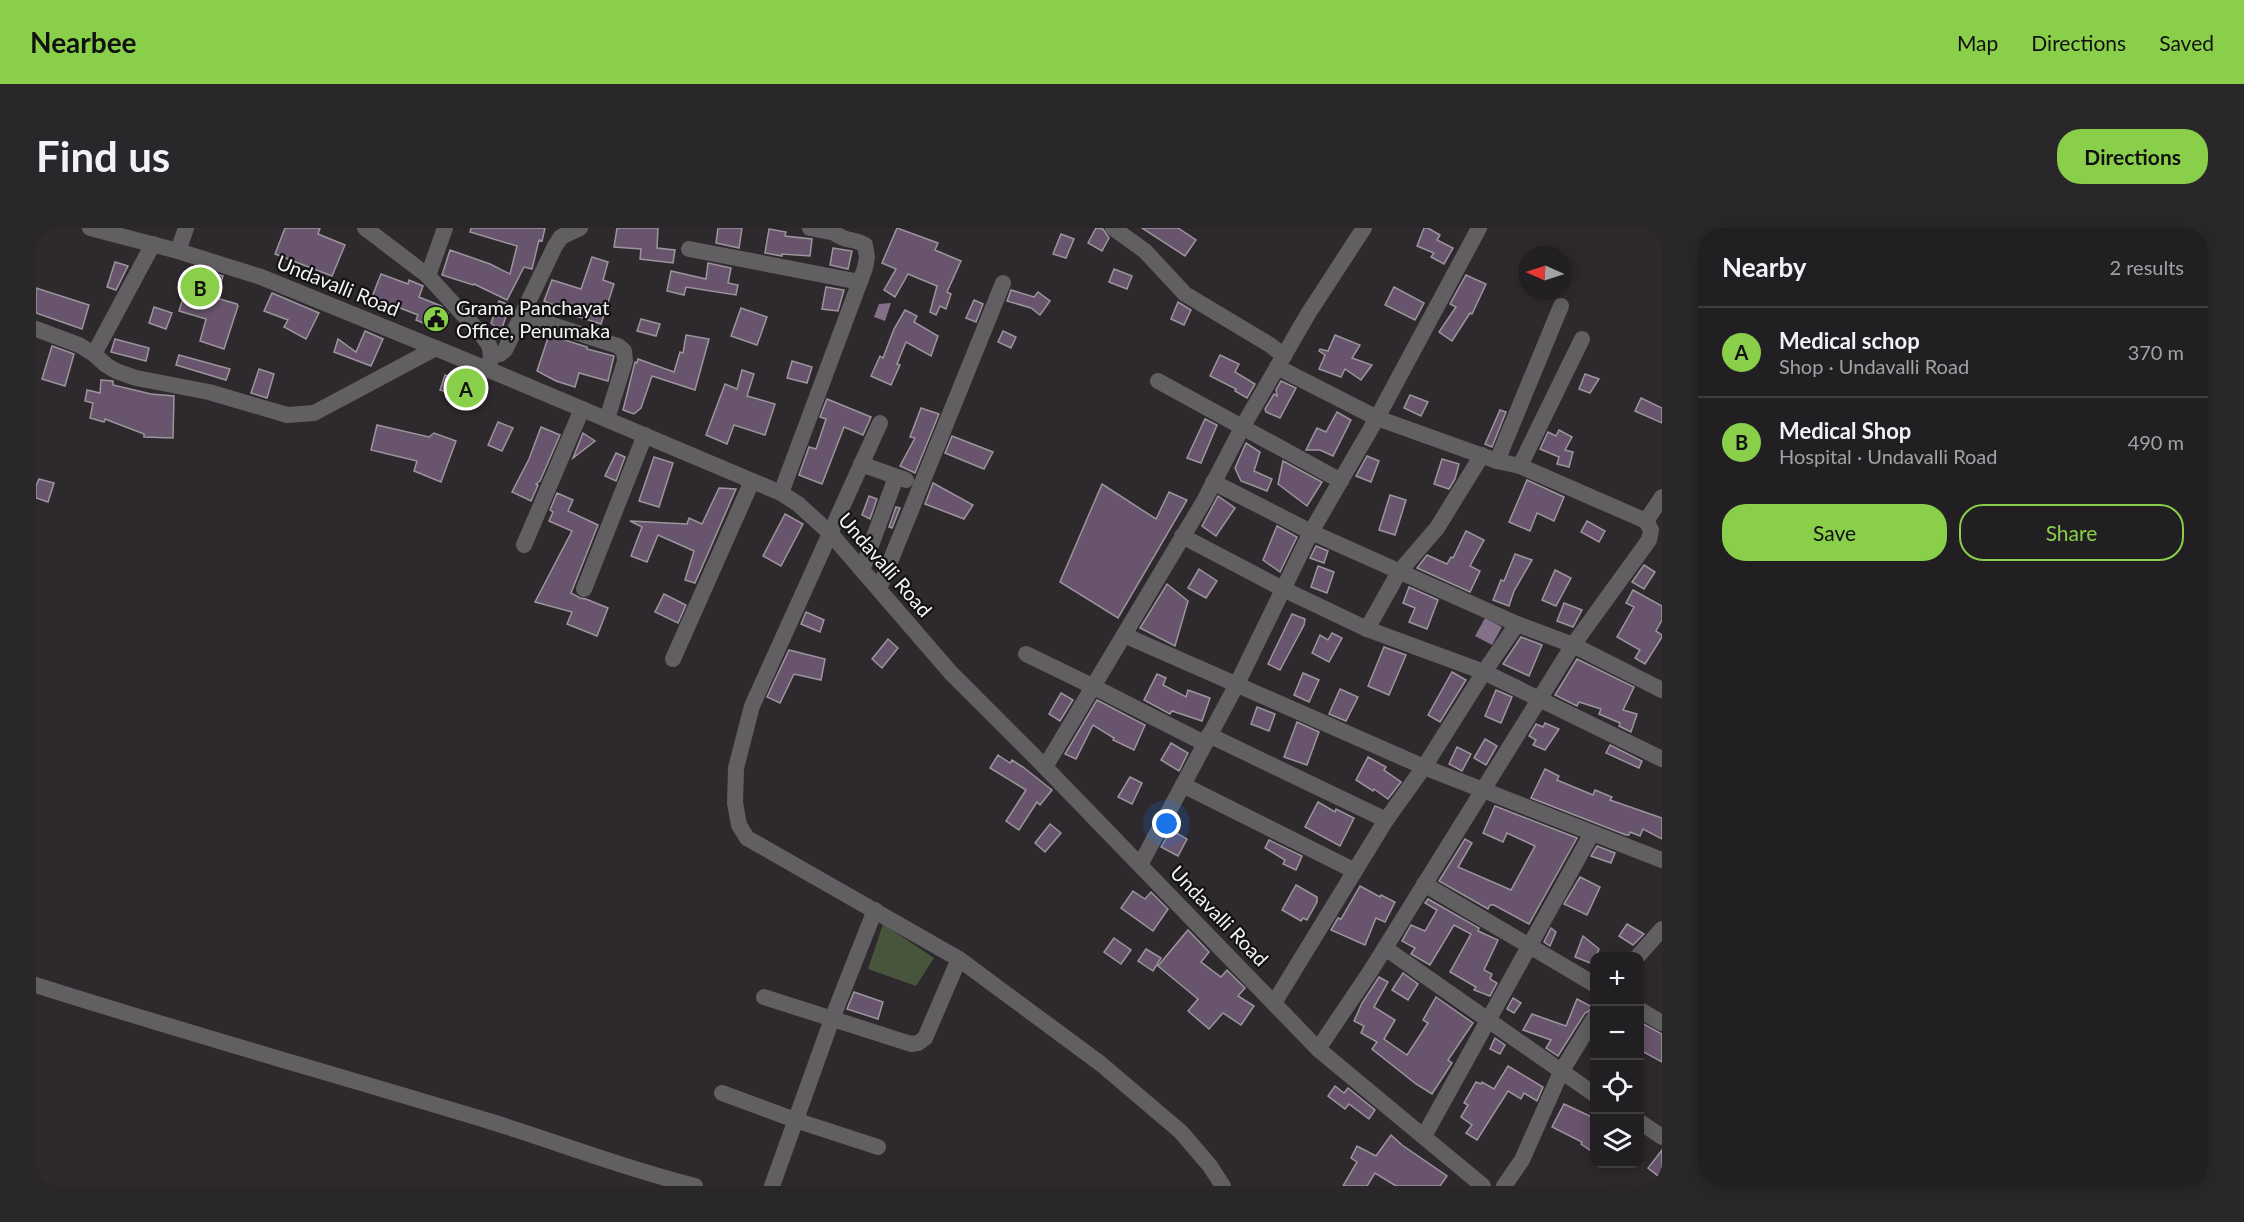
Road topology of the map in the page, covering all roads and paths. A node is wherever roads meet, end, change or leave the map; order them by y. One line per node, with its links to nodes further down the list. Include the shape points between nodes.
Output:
1 (90, 228): 11 (street, Undavalli Road)
2 (186, 228): 13 (street)
3 (365, 228): 14 (street)
4 (445, 228): 14 (street)
5 (580, 228): 18 (street, via 561,237)
6 (810, 228): 9 (street)
7 (1364, 228): 24 (street)
8 (1479, 228): 27 (street)
9 (834, 230): 15 (street, via 842,239 865,245 867,257)
10 (1122, 231): 24 (street, via 1185,294 1270,345)
11 (153, 244): 13 (street, Undavalli Road); 22 (street)
12 (689, 249): 15 (street)
13 (178, 251): 21 (street, Undavalli Road, via 261,277)
14 (428, 276): 23 (street, via 489,345)
15 (860, 282): 40 (street)
16 (1003, 283): 39 (street)
17 (1561, 306): 32 (street)
18 (522, 315): 23 (street, via 505,350); 28 (street, via 624,351 626,361)
19 (36, 329): 22 (street)
20 (1582, 339): 34 (street)
21 (436, 348): 22 (street, via 314,413 302,415 287,415 209,392 136,378 116,371); 23 (street, Undavalli Road)
22 (94, 354)
23 (490, 362): 26 (street, Undavalli Road)
24 (1280, 362): 27 (street); 30 (street)
25 (1158, 381): 30 (street)
26 (582, 409): 28 (street, Undavalli Road); 46 (street)
27 (1377, 418): 32 (street); 37 (street)
28 (607, 419): 31 (street, Undavalli Road)
29 (879, 423): 33 (street)
30 (1243, 426): 37 (street); 38 (street)
31 (645, 435): 36 (street, Undavalli Road); 49 (street)
32 (1490, 458): 34 (street); 48 (street)
33 (861, 464): 35 (street); 44 (street)
34 (1520, 466): 42 (street)
35 (896, 477): 39 (street); 47 (street)
36 (752, 481): 40 (street, Undavalli Road); 57 (street)
37 (1341, 481): 43 (street)
38 (1213, 482): 43 (street); 45 (street)
39 (920, 486): 51 (street)
40 (781, 493): 44 (street, Undavalli Road)
41 (1662, 497): 42 (street)
42 (1653, 527): 55 (street, via 1649,540)
43 (1311, 532): 48 (street); 50 (street)
44 (830, 533): 47 (street, Undavalli Road); 75 (street, via 752,706 736,768 735,803 738,825 747,838)
45 (1182, 536): 50 (street); 54 (street)
46 (524, 545)
47 (862, 570): 51 (street, Undavalli Road)
48 (1399, 572): 52 (street); 53 (street)
49 (584, 589)
50 (1283, 589): 53 (street); 60 (street)
51 (879, 590): 65 (street, Undavalli Road, via 951,673)
52 (1517, 624): 55 (street); 58 (street)
53 (1367, 629): 58 (street)
54 (1124, 636): 59 (street); 60 (street)
55 (1573, 645): 61 (street); 62 (street)
56 (1026, 654): 59 (street)
57 (673, 659)
58 (1484, 672): 62 (street); 66 (street)
59 (1092, 686): 63 (street); 65 (street)
60 (1236, 686): 63 (street); 66 (street)
61 (1662, 690)
62 (1539, 698): 64 (street); 68 (street)
63 (1207, 739): 67 (street); 69 (street)
64 (1662, 759)
65 (1045, 767): 72 (street, Undavalli Road)
66 (1424, 767): 68 (street); 69 (street)
67 (1183, 785): 72 (street); 73 (street)
68 (1481, 790): 70 (street); 74 (street)
69 (1386, 820): 73 (street)
70 (1592, 833): 71 (street); 77 (street)
71 (1662, 860)
72 (1140, 865): 84 (street, Undavalli Road)
73 (1355, 871): 84 (street)
74 (1424, 884): 77 (street); 78 (street)
75 (875, 910): 80 (street); 86 (street)
76 (1662, 929): 79 (street)
77 (1529, 945): 81 (street); 87 (street)
78 (1385, 948): 87 (street); 90 (street)
79 (1642, 952)
80 (959, 959): 86 (street, via 925,1038 918,1043); 101 (street, via 1101,1064 1181,1132)
81 (1590, 982)
82 (36, 985): 99 (street)
83 (764, 997): 86 (street)
84 (1274, 1003): 90 (street, Undavalli Road)
85 (1644, 1012): 88 (street)
86 (832, 1019): 94 (street)
87 (1488, 1019): 91 (street); 96 (street)
88 (1662, 1023)
89 (1590, 1025): 91 (street)
90 (1318, 1048): 96 (street, Undavalli Road)
91 (1561, 1072): 92 (street); 103 (street, via 1522,1160)
92 (1590, 1091)
93 (723, 1093): 94 (street)
94 (795, 1120): 98 (street); 100 (street)
95 (1644, 1125): 97 (street)
96 (1424, 1136): 102 (street, Undavalli Road)
97 (1662, 1137)
98 (878, 1147)
99 (695, 1186)
100 (772, 1186)
101 (1223, 1186)
102 (1484, 1186)
103 (1504, 1186)

